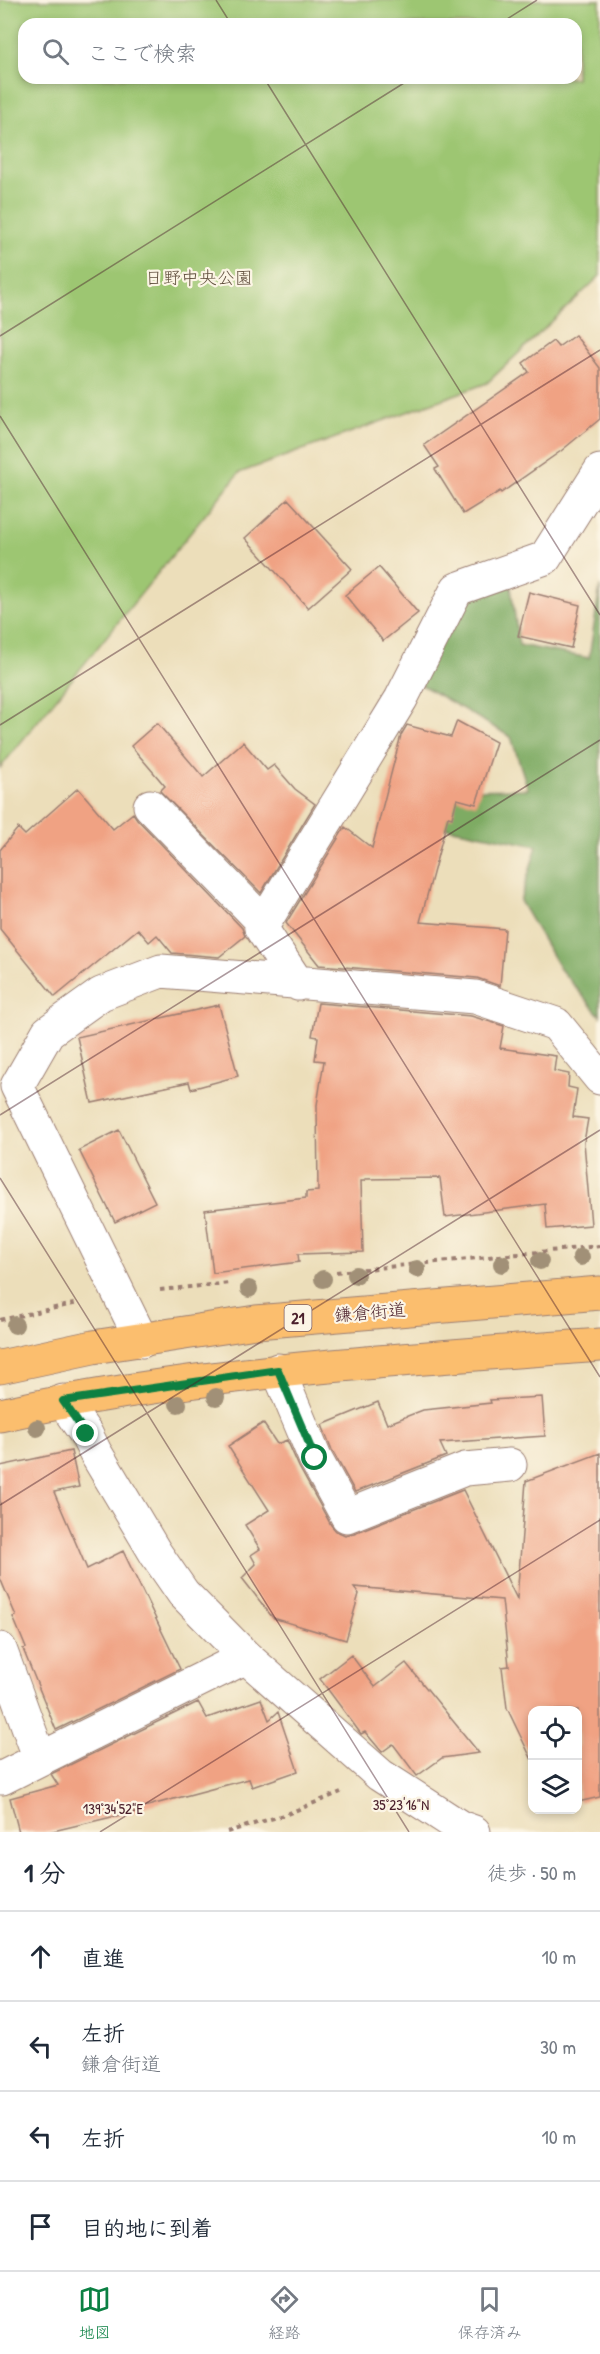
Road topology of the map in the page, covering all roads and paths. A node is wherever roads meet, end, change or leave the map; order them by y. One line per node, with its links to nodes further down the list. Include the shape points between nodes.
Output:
1 (600, 471): 3 (street, via 545,558 457,589 401,699)
2 (150, 806): 3 (street)
3 (264, 923): 4 (street, via 261,928)
4 (298, 984): 5 (street, via 475,997 519,1010 556,1024); 7 (street, via 161,971 101,994 48,1032 17,1086)
5 (600, 1078)
6 (600, 1293): 7 (main road, 鎌倉街道 / 21, via 256,1322)
7 (142, 1341): 9 (main road, 鎌倉街道 / 21)
8 (600, 1345): 10 (main road)
9 (0, 1367)
10 (278, 1370): 11 (main road); 13 (street, via 315,1458 347,1516 465,1469)
11 (63, 1401): 12 (main road); 15 (street, via 183,1593)
12 (0, 1414)
13 (510, 1465)
14 (0, 1649): 16 (street)
15 (246, 1657): 16 (street); 17 (street)
16 (40, 1759): 18 (street)
17 (380, 1775): 19 (path, via 287,1814); 20 (street)
18 (2, 1778)
19 (227, 1832)
20 (474, 1832)

